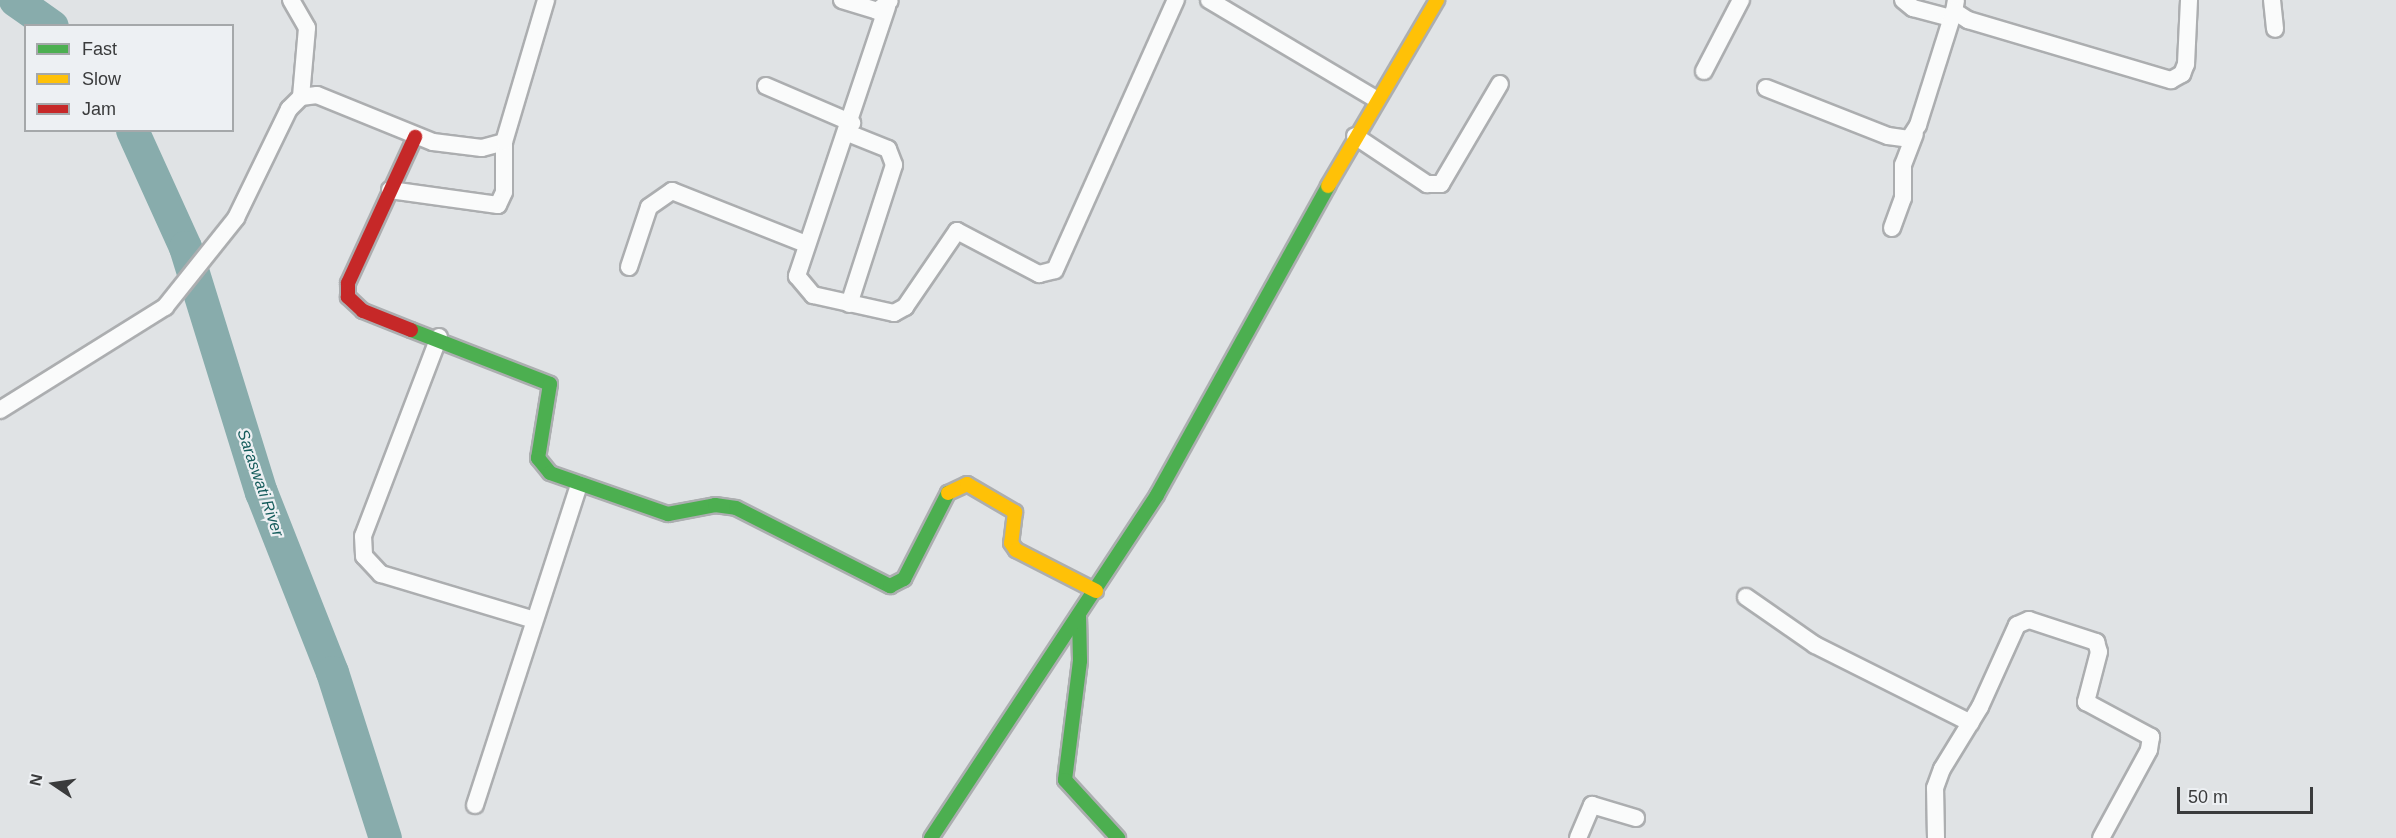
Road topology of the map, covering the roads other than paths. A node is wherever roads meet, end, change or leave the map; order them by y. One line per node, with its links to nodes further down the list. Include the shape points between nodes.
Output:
1 (291, 0): 18 (street, via 307,28)
2 (546, 0): 24 (street)
3 (842, 0): 11 (street, via 867,10)
4 (1176, 0): 29 (street, via 1097,188 1051,274 1039,274 957,231 900,310 885,313)
5 (1209, 0): 19 (street)
6 (1437, 0): 19 (street)
7 (1741, 0): 14 (street)
8 (1903, 0): 12 (street, via 1913,8)
9 (2189, 0): 12 (street, via 2186,63 2182,74 2171,80 1968,20)
10 (2272, 0): 13 (street)
11 (889, 3): 20 (street)
12 (1954, 10): 21 (street)
13 (2275, 29)
14 (1704, 71)
15 (1500, 84): 22 (street, via 1442,184 1427,184)
16 (766, 86): 20 (street)
17 (1766, 88): 21 (street, via 1888,136 1901,140)
18 (301, 97): 23 (street, via 317,95); 31 (street, via 289,109 245,203 221,240 165,308)
19 (1376, 99): 22 (street)
20 (850, 128): 27 (street); 29 (street, via 888,149 894,165)
21 (1915, 134): 26 (street, via 1903,165 1903,198)
22 (1355, 136): 33 (street, via 1157,495)
23 (415, 137): 24 (street, via 482,148); 25 (street)
24 (504, 142): 25 (street, via 504,192 498,205)
25 (390, 190): 30 (street, via 348,283 348,297 363,311)
26 (1892, 228)
27 (806, 244): 28 (street, via 672,191 649,207); 29 (street, via 799,283 813,295)
28 (629, 267)
29 (849, 304)
30 (439, 337): 32 (street, via 550,384 538,458 549,473); 36 (street, via 363,536 364,556 381,573)
31 (0, 410)
32 (579, 484): 33 (street, via 668,514 715,505 736,508 890,586 904,579 950,489 967,484 1015,512 1011,543 1017,550); 36 (street)
33 (1096, 591): 35 (street)
34 (1746, 597): 37 (street, via 1815,645)
35 (1079, 616): 40 (street); 41 (street, via 1080,662 1065,780)
36 (534, 620): 38 (street)
37 (1971, 723): 43 (street, via 1938,780); 44 (street, via 2022,621 2096,642 2099,652 2086,702 2148,731 2152,743)
38 (475, 805)
39 (1636, 818): 42 (street, via 1592,805)
40 (931, 838)
41 (1118, 838)
42 (1578, 838)
43 (1936, 838)
44 (2101, 838)

